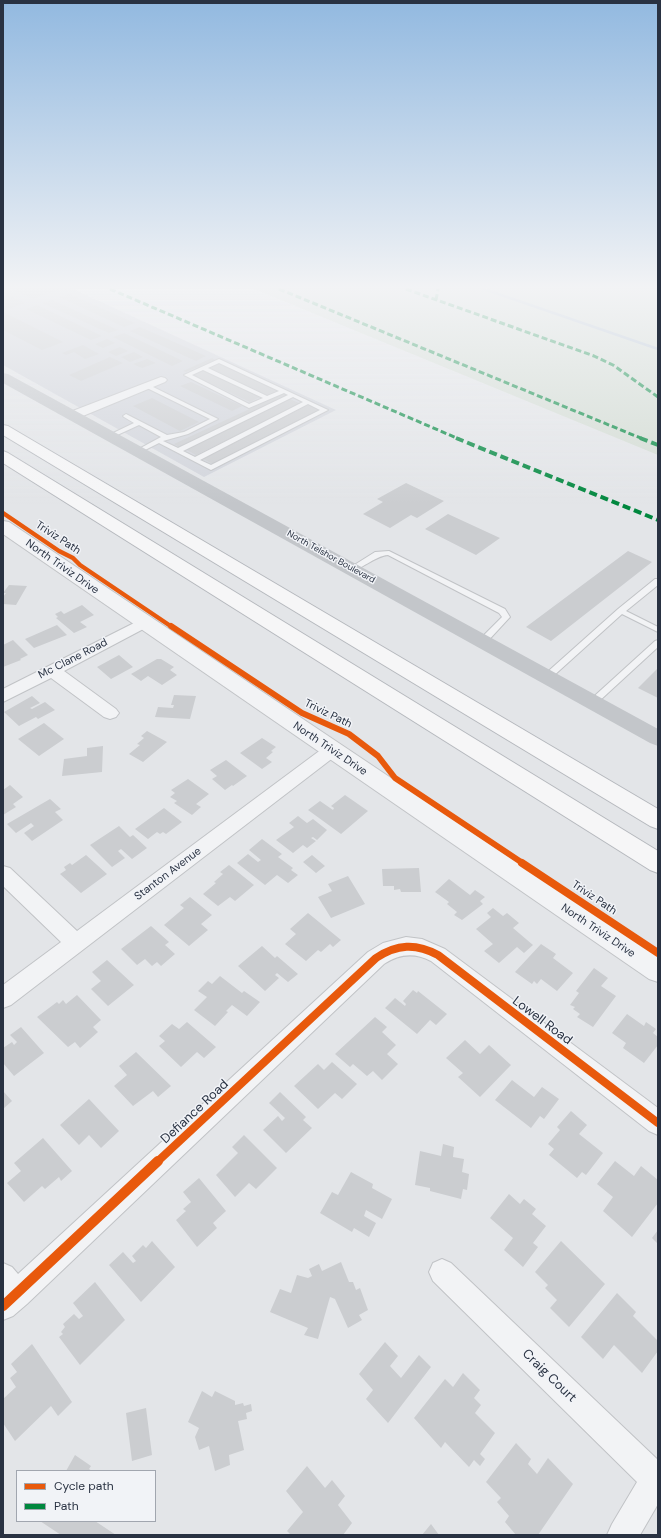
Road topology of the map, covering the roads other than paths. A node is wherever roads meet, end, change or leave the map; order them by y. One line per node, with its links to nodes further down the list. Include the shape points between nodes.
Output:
1 (203, 368): 5 (lane, via 219,361); 7 (lane); 7 (lane, via 187,375 249,406)
2 (3, 377): 9 (main road, North Telshor Boulevard)
3 (161, 380): 4 (street)
4 (147, 386): 9 (street); 14 (lane, via 215,419 186,433)
5 (284, 391): 6 (lane); 7 (lane)
6 (292, 395): 8 (lane); 16 (lane)
7 (267, 398)
8 (308, 402): 19 (lane); 19 (lane, via 325,410 211,468)
9 (74, 415): 13 (main road, North Telshor Boulevard)
10 (126, 416): 11 (lane)
11 (139, 423): 13 (lane); 14 (lane)
12 (3, 429): 35 (highway)
13 (111, 436): 17 (main road, North Telshor Boulevard)
14 (166, 437): 15 (lane)
15 (159, 441): 16 (lane); 17 (lane)
16 (177, 450): 19 (lane)
17 (139, 451): 21 (main road, North Telshor Boulevard)
18 (3, 456): 36 (highway)
19 (194, 460)
20 (3, 526): 24 (street, North Triviz Drive)
21 (352, 569): 26 (main road, North Telshor Boulevard); 26 (lane, via 378,554 388,553 502,611 506,617)
22 (658, 581): 23 (lane)
23 (621, 611): 25 (lane); 29 (lane)
24 (144, 623): 28 (street, Mc Clane Road); 34 (street, North Triviz Drive)
25 (658, 630)
26 (483, 641): 29 (main road, North Telshor Boulevard)
27 (658, 643): 31 (lane)
28 (52, 670): 30 (street, Mc Clane Road); 32 (street)
29 (547, 677): 31 (main road, North Telshor Boulevard)
30 (3, 696)
31 (593, 702): 33 (main road, North Telshor Boulevard)
32 (110, 713)
33 (658, 738)
34 (332, 750): 39 (street, Stanton Avenue); 40 (street, North Triviz Drive)
35 (658, 820)
36 (658, 863)
37 (3, 874): 39 (street)
38 (407, 938): 42 (street, Lowell Road, via 438,955); 44 (street, Defiance Road, via 376,958)
39 (76, 943): 41 (street, Stanton Avenue)
40 (658, 972)
41 (3, 998)
42 (658, 1123)
43 (442, 1272): 45 (street, Craig Court)
44 (8, 1292)
45 (657, 1477): 46 (street)
46 (623, 1535)

